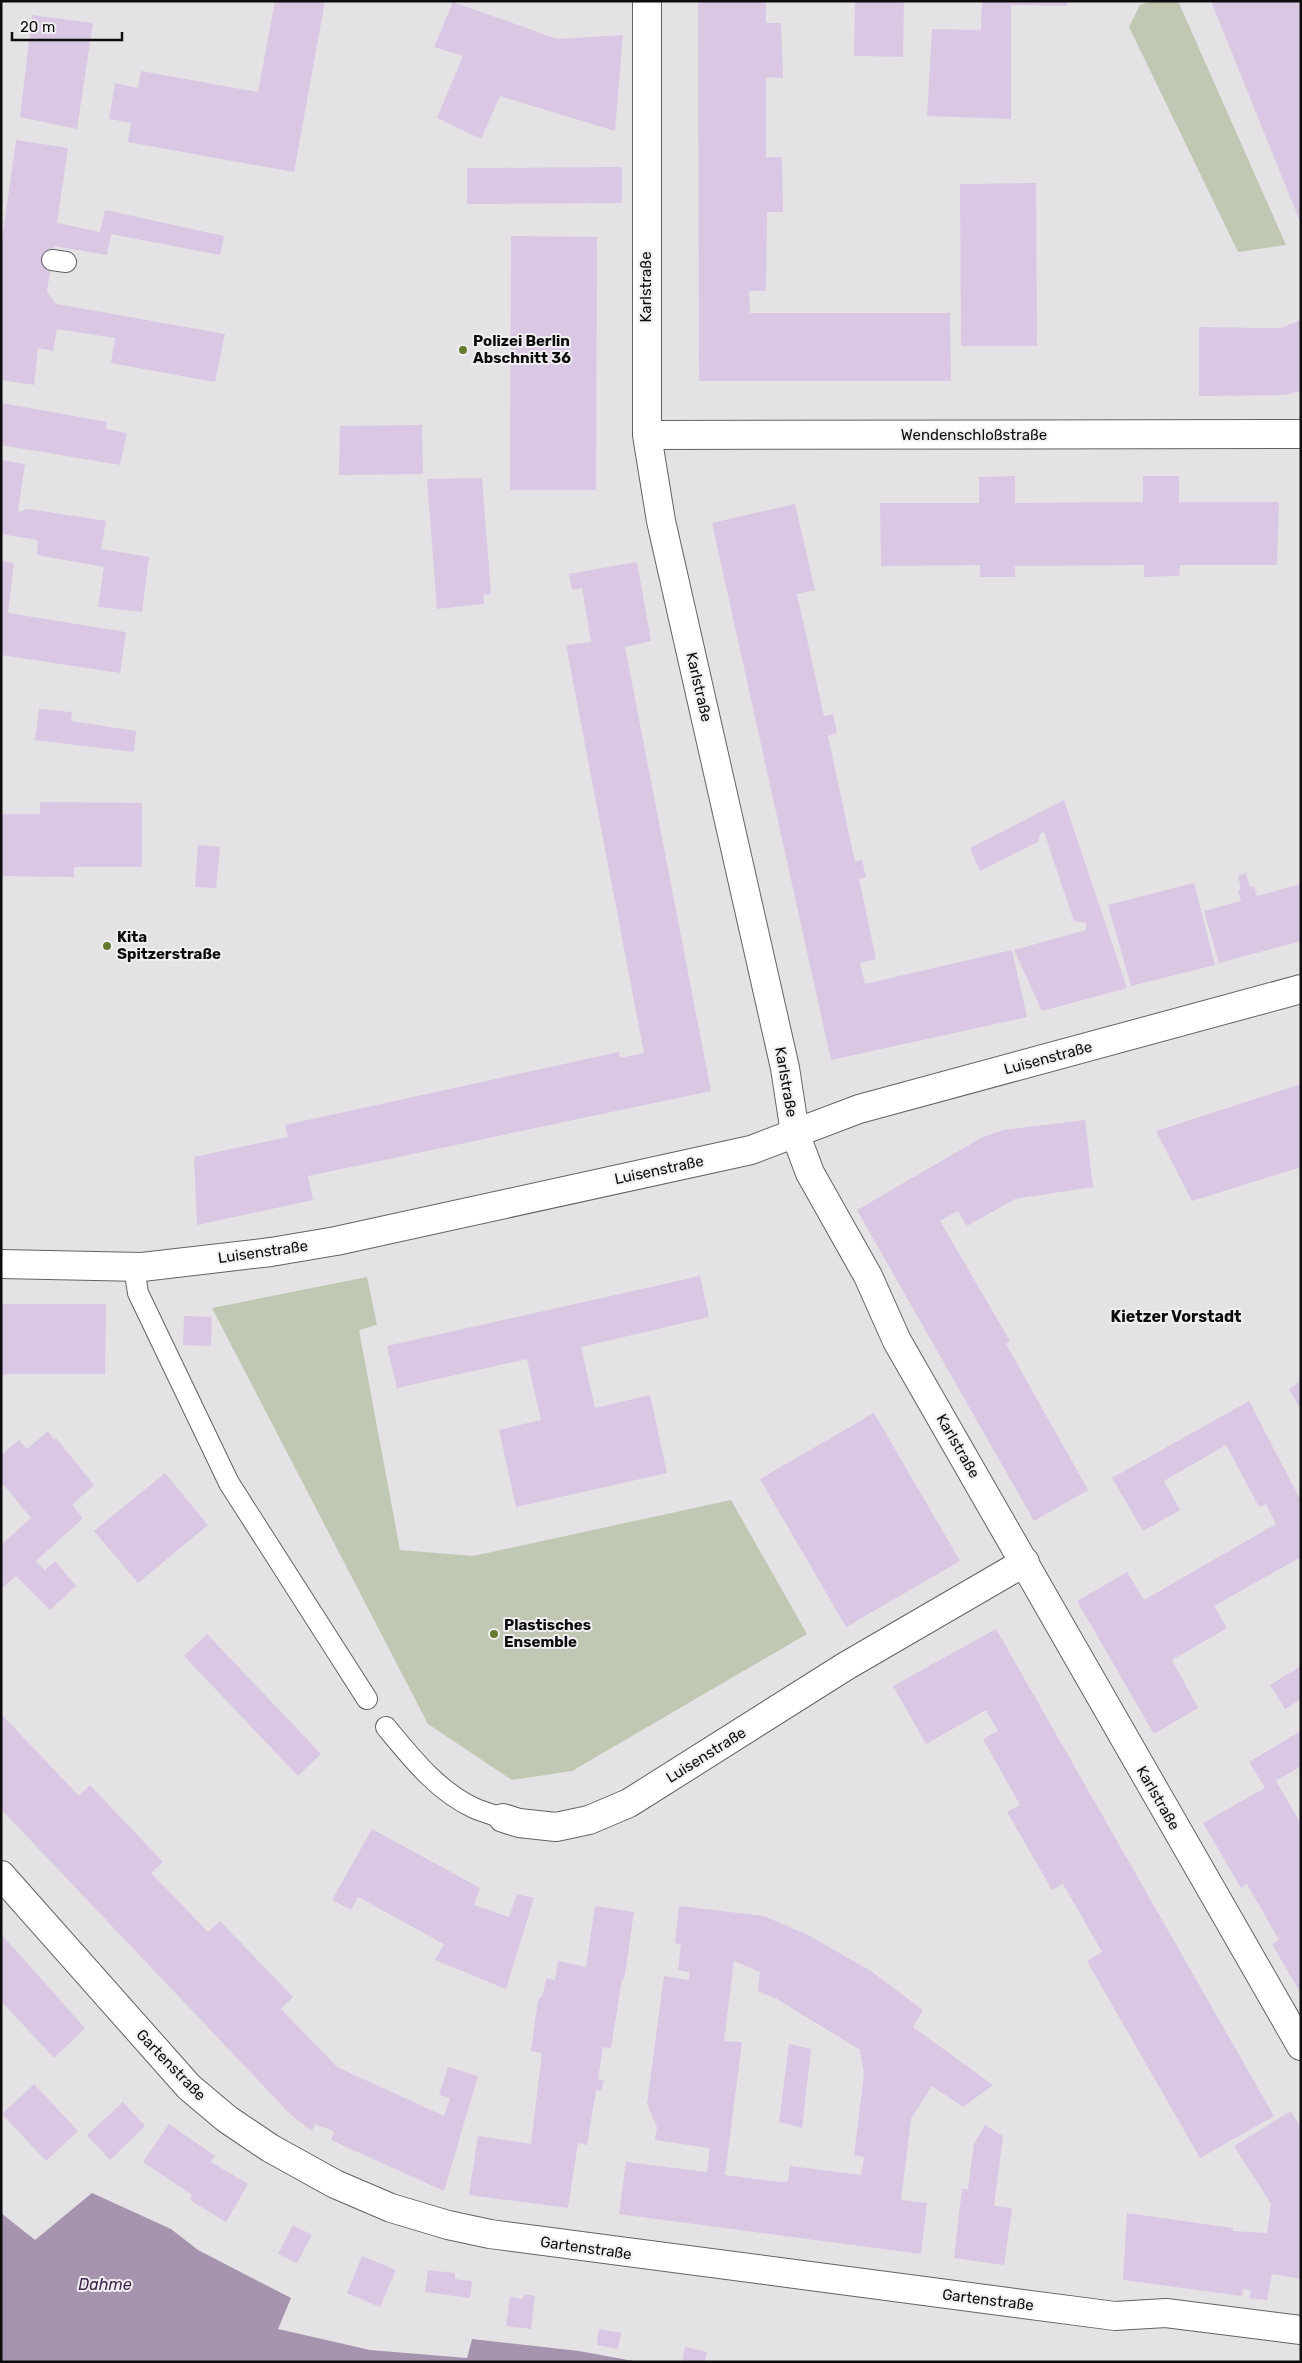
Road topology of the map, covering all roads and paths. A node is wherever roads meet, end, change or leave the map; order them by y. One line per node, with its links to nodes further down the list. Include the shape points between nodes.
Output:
1 (647, 1): 3 (street, Karlstraße)
2 (1301, 434): 3 (street, Wendenschloßstraße)
3 (647, 435): 5 (street, Karlstraße, via 653,484 785,1068)
4 (1301, 989): 5 (street, Luisenstraße, via 859,1109)
5 (795, 1133): 7 (street, Luisenstraße, via 751,1150 336,1241); 8 (street, Karlstraße, via 810,1173 868,1276 897,1341)
6 (1, 1264): 7 (street, Luisenstraße)
7 (134, 1268): 9 (lane, via 138,1293 229,1483)
8 (1025, 1562): 11 (street, Luisenstraße, via 846,1666 629,1803 589,1820 556,1827); 13 (street, Karlstraße)
9 (367, 1699)
10 (386, 1727): 11 (lane, Luisenstraße, via 422,1769 452,1795 474,1808)
11 (503, 1818)
12 (1, 1875): 14 (street, Gartenstraße, via 189,2087 227,2119 270,2148 335,2184 391,2208 490,2234 613,2252 1115,2316 1166,2313)
13 (1301, 2046)
14 (1301, 2330)

